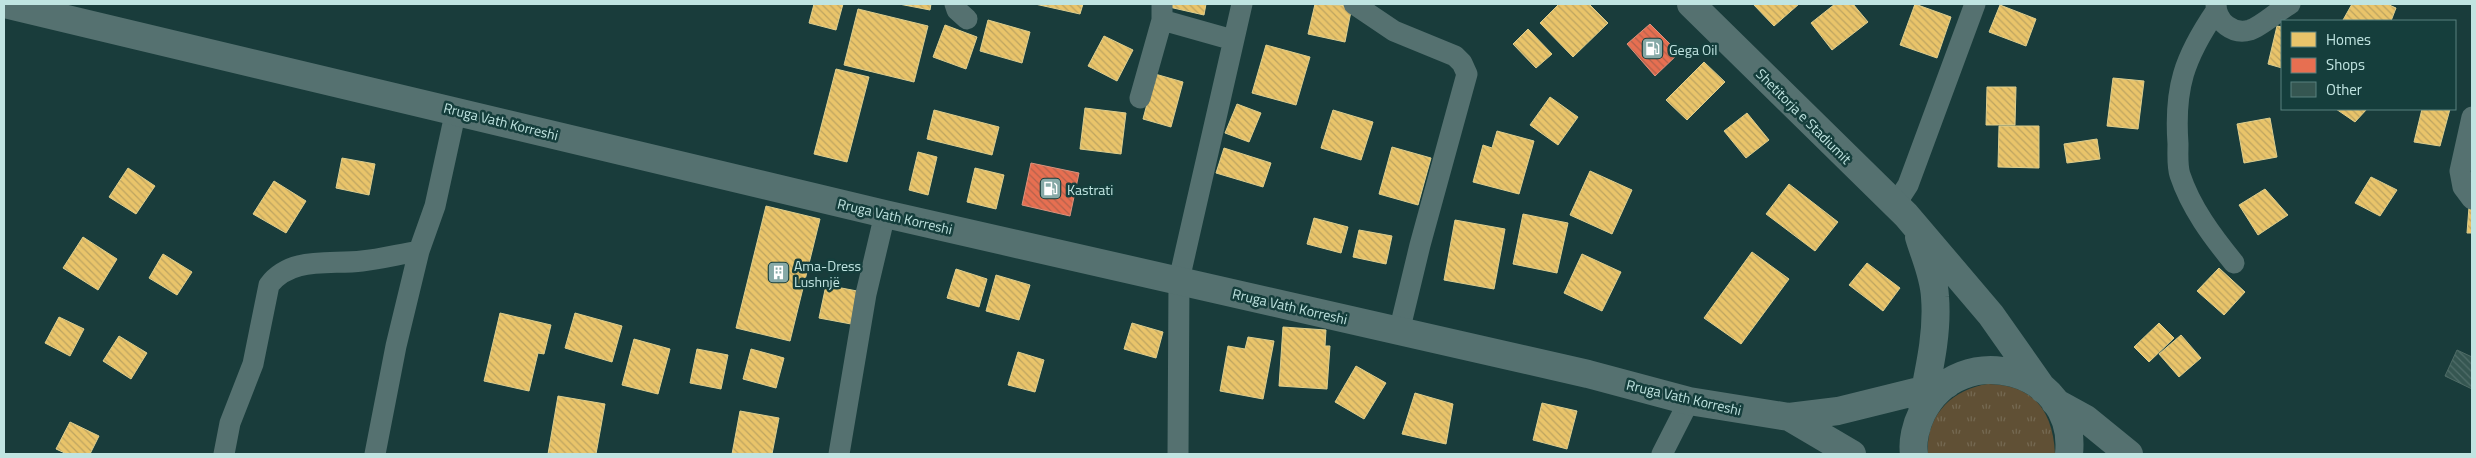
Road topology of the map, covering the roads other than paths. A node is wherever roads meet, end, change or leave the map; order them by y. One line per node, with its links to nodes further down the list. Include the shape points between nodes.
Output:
1 (4, 4): 11 (main road, Rruga Vath Korreshi)
2 (1242, 4): 9 (street)
3 (1354, 4): 21 (street, via 1394,31 1455,56 1467,74)
4 (1691, 4): 14 (main road, Shetitorja e Stadiumit)
5 (1975, 4): 14 (street, via 1908,185)
6 (2290, 4): 7 (street, via 2251,30 2235,30 2223,24)
7 (2216, 8): 18 (street, via 2182,71 2176,117 2180,174 2206,228)
8 (1162, 12): 9 (street); 10 (street)
9 (1233, 40): 19 (street)
10 (1140, 98)
11 (456, 110): 15 (main road, Rruga Vath Korreshi); 17 (street, via 435,206)
12 (2472, 117): 13 (street, via 2460,171 2462,187)
13 (2472, 198)
14 (1895, 204): 16 (main road, Shetitorja e Stadiumit)
15 (885, 214): 19 (main road, Rruga Vath Korreshi); 29 (street, via 866,294)
16 (1916, 228): 20 (main road, Shetitorja e Stadiumit, via 1934,286); 23 (main road, Shetitorja e Stadiumit, via 1991,315)
17 (419, 251): 27 (street, via 362,261 298,265 275,276 269,285 254,364 230,423); 28 (street)
18 (2234, 263)
19 (1179, 280): 21 (main road, Rruga Vath Korreshi); 30 (street)
20 (1935, 328): 22 (main road, Shetitorja e Stadiumit); 25 (main road, via 1917,370 1900,387)
21 (1399, 332): 24 (main road, Rruga Vath Korreshi, via 1588,374)
22 (1936, 387): 23 (main road, Rruga Vath Korreshi, via 1974,372 1996,370 2018,374); 25 (main road, Rruga Vath Korreshi); 33 (main road, via 1919,419)
23 (2049, 395): 34 (main road, Shetitorja e Stadiumit, via 2063,416 2068,431); 35 (main road, Rruga Vath Korreshi, via 2086,419)
24 (1689, 401): 26 (main road, Rruga Vath Korreshi); 31 (street)
25 (1873, 403): 26 (main road, Rruga Vath Korreshi)
26 (1789, 417): 32 (main road, Rruga Vath Korreshi)
27 (224, 454)
28 (375, 454)
29 (839, 454)
30 (1178, 454)
31 (1662, 454)
32 (1852, 454)
33 (1914, 454)
34 (2069, 454)
35 (2129, 454)

